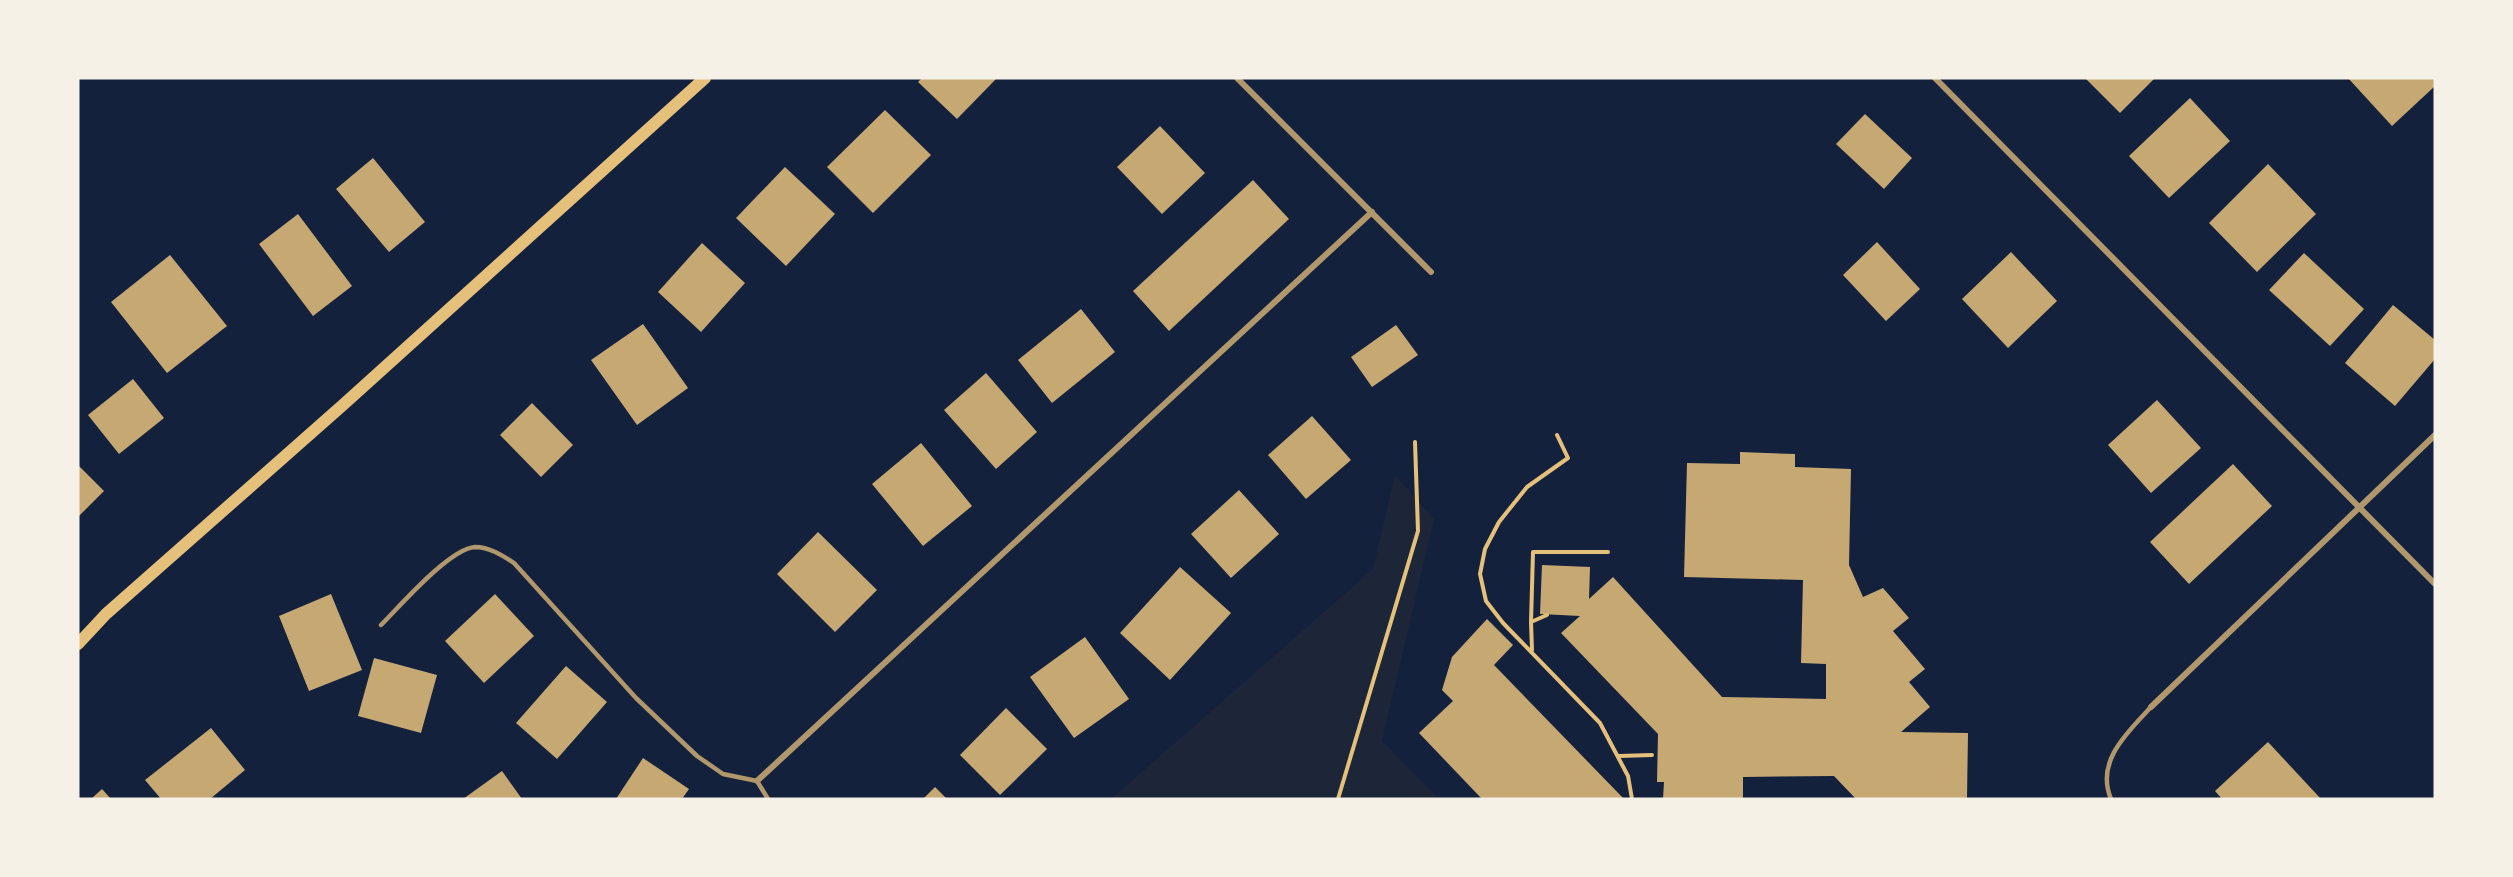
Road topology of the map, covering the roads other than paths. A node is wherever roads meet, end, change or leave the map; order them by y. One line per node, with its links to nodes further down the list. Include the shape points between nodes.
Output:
1 (705, 78): 10 (main road, via 123,599)
2 (1238, 78): 4 (street)
3 (1935, 78): 7 (street)
4 (1372, 212): 5 (street); 12 (street)
5 (1431, 272)
6 (2435, 435): 7 (street)
7 (2360, 508): 8 (street); 11 (street)
8 (2435, 584)
9 (381, 625): 12 (lane, via 452,556 474,547 492,550 514,563 636,698 697,756 723,774)
10 (78, 644)
11 (2151, 707): 14 (lane, via 2117,743 2109,763)
12 (757, 781): 13 (lane)
13 (768, 799)
14 (2111, 799)

